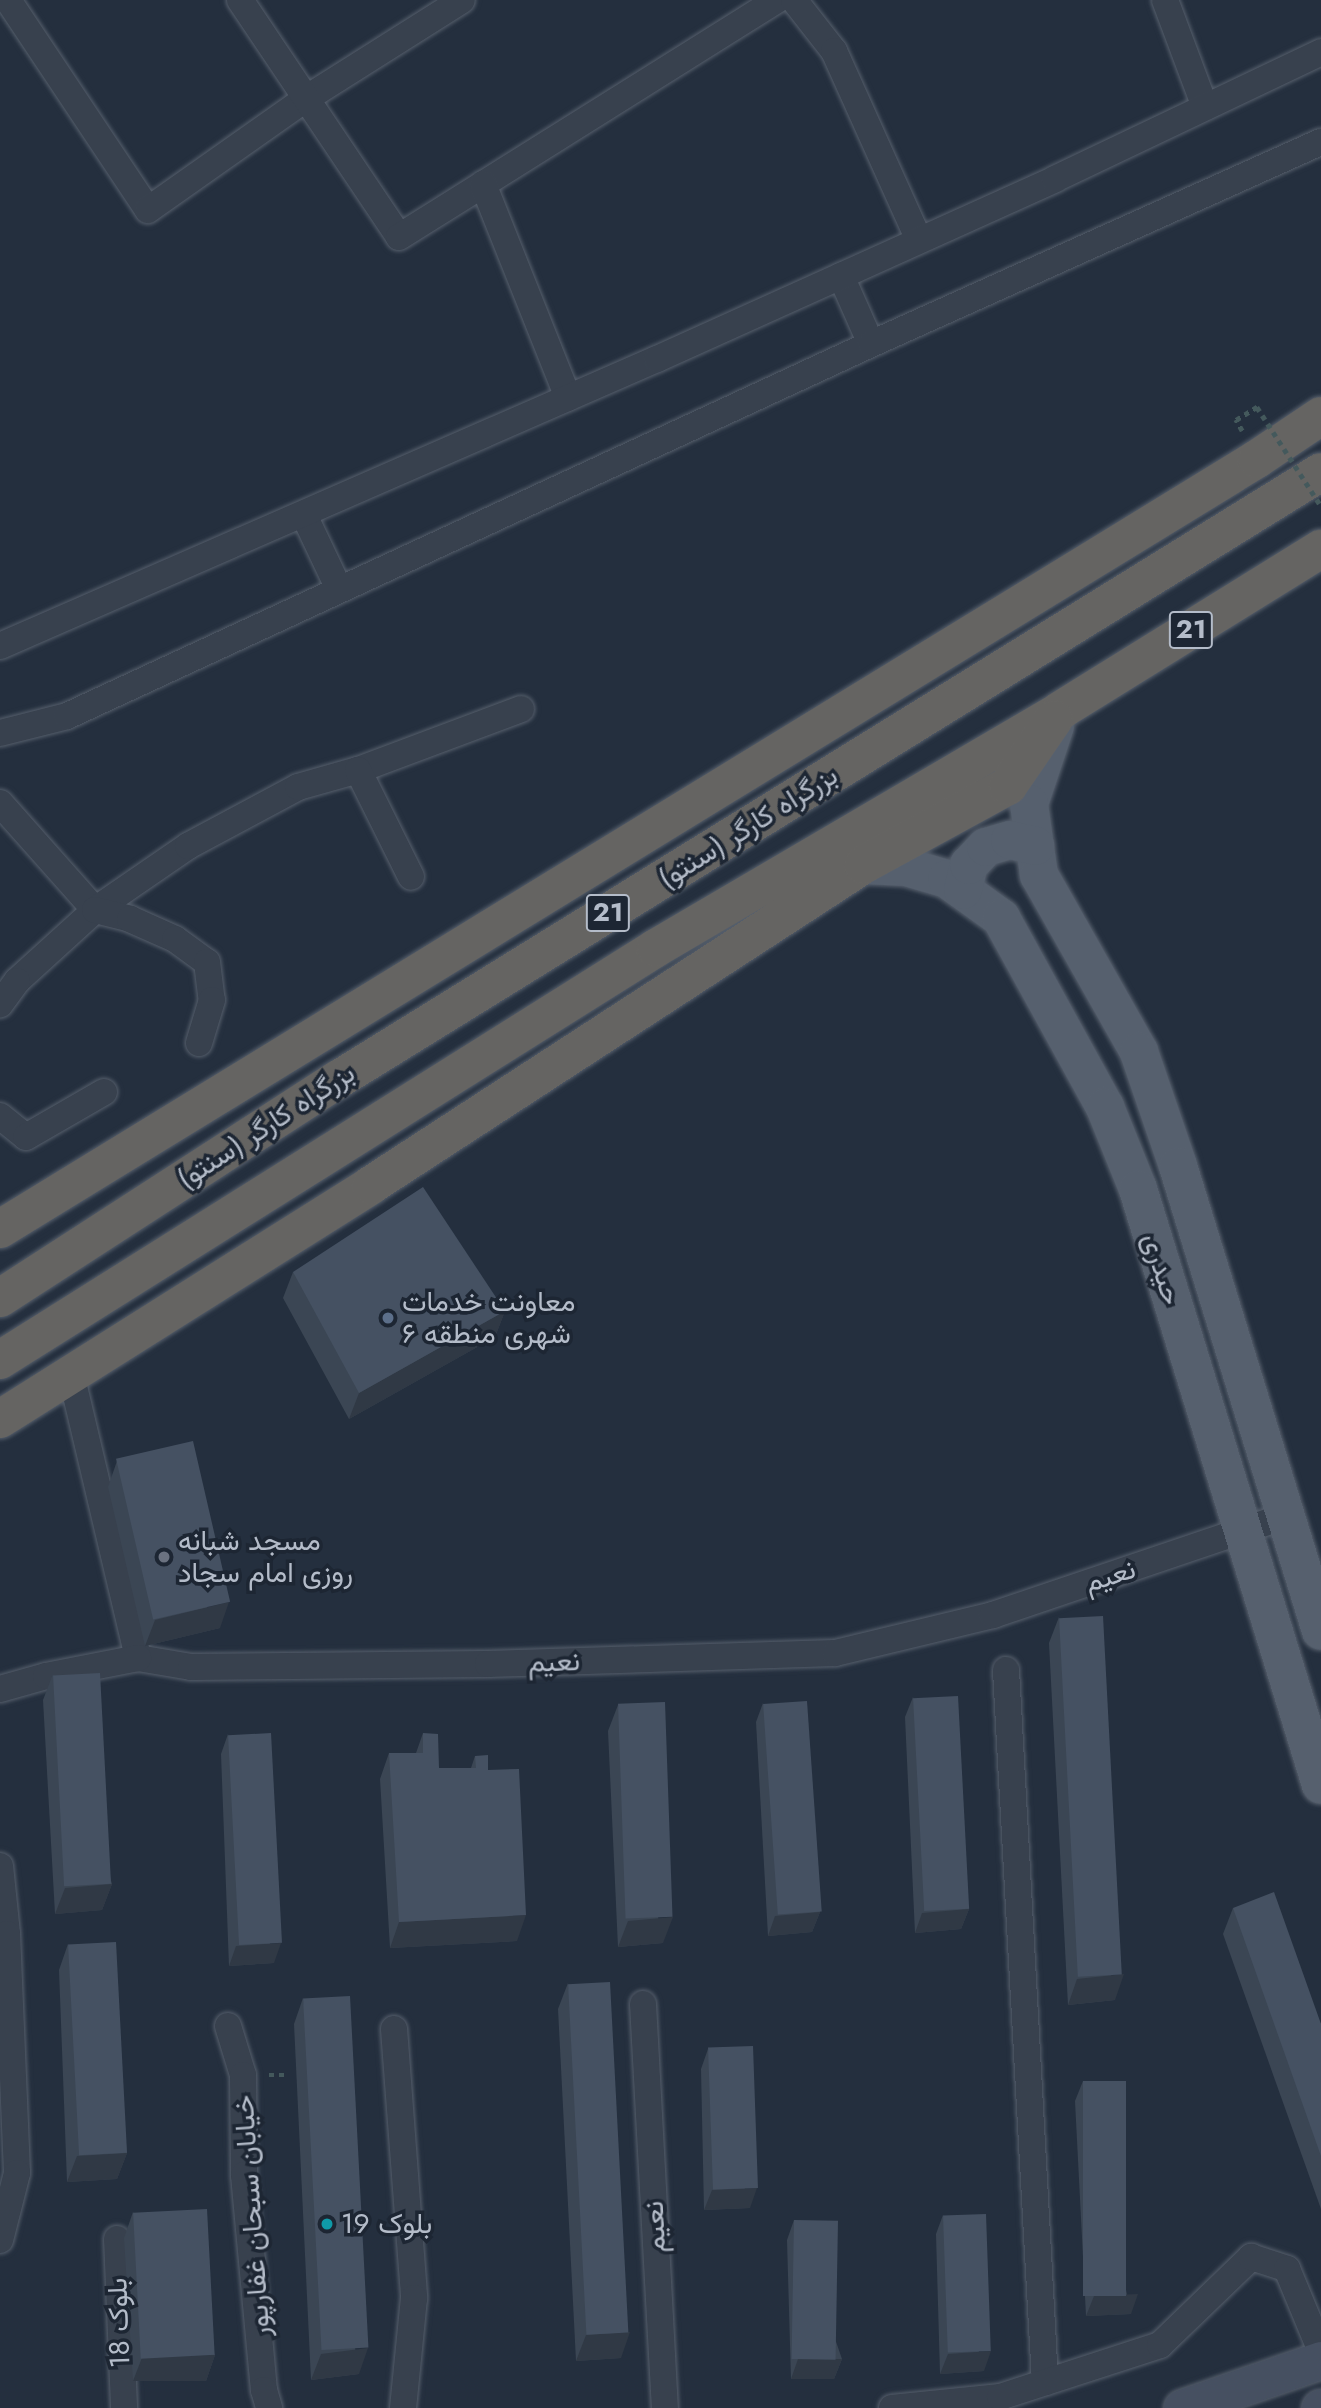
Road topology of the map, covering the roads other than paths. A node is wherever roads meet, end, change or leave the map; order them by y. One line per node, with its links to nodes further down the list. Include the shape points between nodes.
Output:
1 (8, 0): 8 (street, via 148,210)
2 (240, 0): 8 (street)
3 (461, 0): 8 (street)
4 (778, 0): 11 (street)
5 (794, 0): 12 (street, via 834,51)
6 (1165, 0): 9 (street)
7 (1321, 52): 9 (street)
8 (307, 98): 11 (street, via 399,237)
9 (1205, 107): 12 (street)
10 (1321, 142): 14 (street)
11 (483, 184): 15 (street)
12 (919, 240): 13 (street)
13 (841, 276): 14 (street); 15 (street)
14 (871, 344): 20 (street)
15 (568, 398): 18 (street)
16 (1321, 416): 36 (highway)
17 (1321, 472): 37 (highway, بزرگراه کارگر (سنتو) / 21, via 339,1079)
18 (304, 514): 20 (street); 21 (street)
19 (1321, 549): 23 (highway, بزرگراه کارگر (سنتو) / 21)
20 (339, 589): 24 (street, via 67,716)
21 (0, 646)
22 (521, 709): 25 (street)
23 (1061, 710): 27 (main road, حیدری, via 1029,804); 28 (highway, via 1009,786); 38 (highway, بزرگراه کارگر (سنتو) / 21, via 656,948)
24 (0, 733)
25 (358, 769): 29 (street); 31 (street, via 298,787 188,846)
26 (0, 803): 31 (street)
27 (1035, 846): 30 (main road, via 1010,840 986,847 969,865); 41 (main road, حیدری, via 1039,875 1139,1052)
28 (863, 865): 30 (main road, حیدری, via 906,867 947,878); 39 (highway)
29 (411, 877)
30 (963, 890): 42 (main road, حیدری, via 1001,918 1105,1107 1138,1189)
31 (95, 911): 32 (street, via 17,981); 33 (street, via 130,919 176,939 207,962 212,1000)
32 (0, 1004)
33 (199, 1043)
34 (104, 1092): 35 (street, via 26,1136)
35 (0, 1116)
36 (0, 1228)
37 (0, 1298)
38 (0, 1360)
39 (71, 1374): 40 (highway); 44 (street)
40 (0, 1419)
41 (1286, 1516): 42 (street, نعیم); 43 (main road, حیدری)
42 (1243, 1531): 44 (street, نعیم, via 993,1615 835,1653 218,1667); 47 (main road, حیدری)
43 (1321, 1631)
44 (138, 1658): 46 (street, via 46,1675)
45 (1006, 1670): 57 (street)
46 (0, 1689)
47 (1321, 1784)
48 (0, 1866): 49 (street)
49 (4, 1934): 54 (street, via 17,2173)
50 (643, 2004): 61 (street, نعیم)
51 (228, 2026): 59 (street, خیابان سبحان غفارپور, via 243,2075 244,2175 264,2390)
52 (394, 2029): 60 (street, via 414,2298)
53 (117, 2239): 58 (street, بلوک 18)
54 (0, 2240)
55 (1321, 2351): 57 (street, via 1287,2269 1251,2257 1160,2345)
56 (1321, 2360): 63 (main road)
57 (1045, 2382): 62 (street, via 1000,2396)
58 (124, 2408)
59 (270, 2408)
60 (403, 2408)
61 (665, 2408)
62 (892, 2408)
63 (1182, 2408)

